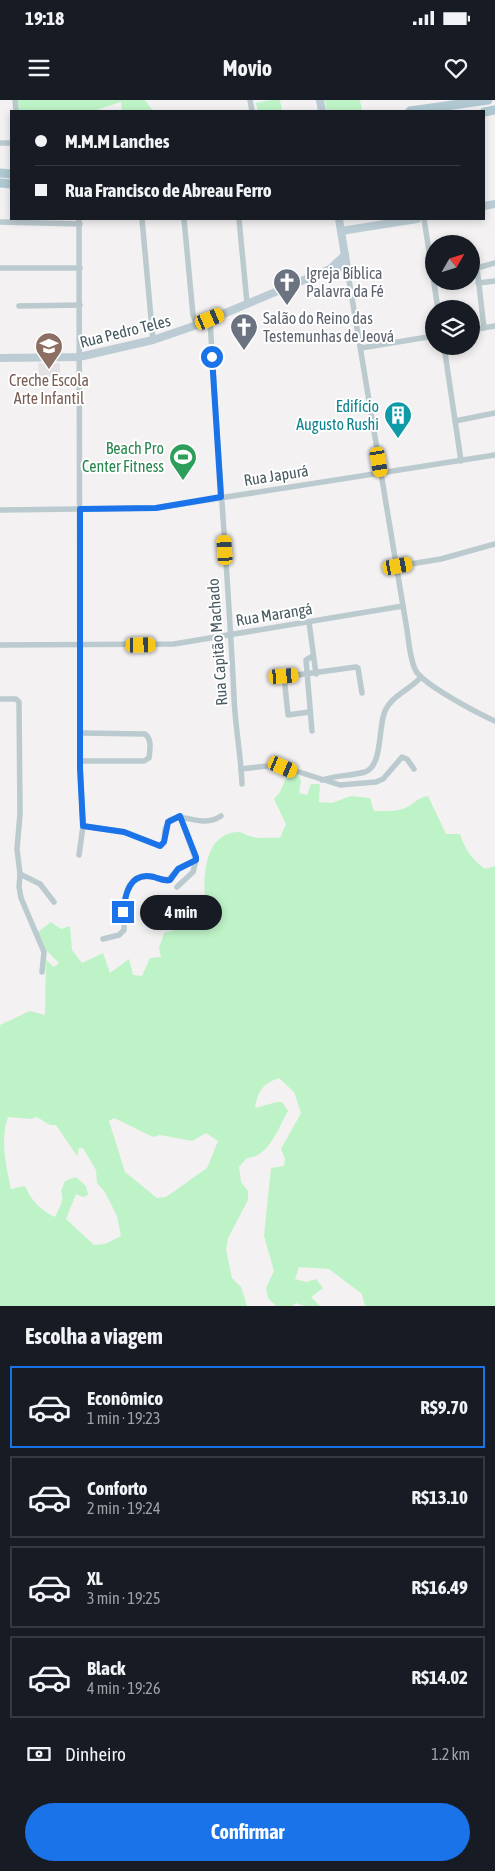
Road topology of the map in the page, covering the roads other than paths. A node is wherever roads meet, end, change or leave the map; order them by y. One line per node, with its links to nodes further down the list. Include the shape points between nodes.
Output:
1 (488, 100): 2 (main road)
2 (472, 101): 3 (main road)
3 (416, 110)
4 (142, 220): 33 (street)
5 (184, 220): 28 (street, via 193,315)
6 (238, 220): 24 (street)
7 (339, 220): 12 (street)
8 (411, 220): 12 (street)
9 (424, 220): 23 (street)
10 (80, 221): 11 (street); 18 (street)
11 (0, 222)
12 (341, 231): 13 (street)
13 (345, 255): 16 (street, Rua Pedro Teles); 19 (street)
14 (495, 263): 15 (street)
15 (480, 266)
16 (334, 267): 19 (street, Rua Pedro Teles); 24 (street, Rua Pedro Teles)
17 (0, 268): 18 (street)
18 (80, 268): 25 (street)
19 (347, 268): 34 (street)
20 (495, 281): 21 (street)
21 (480, 283)
22 (479, 290): 30 (street)
23 (437, 300)
24 (247, 304): 27 (street, Rua Pedro Teles)
25 (80, 305): 26 (street); 36 (street)
26 (19, 306)
27 (210, 319): 28 (street, Rua Pedro Teles); 43 (street, Rua Capitão Machado)
28 (198, 325): 33 (street, Rua Pedro Teles)
29 (495, 326): 30 (street)
30 (484, 328): 31 (street)
31 (480, 329)
32 (425, 337): 34 (street)
33 (154, 340): 36 (street, Rua Pedro Teles)
34 (361, 348): 42 (street)
35 (445, 355): 39 (street)
36 (79, 357): 37 (street, Rua Pedro Teles); 44 (street)
37 (0, 358)
38 (495, 413): 39 (street)
39 (455, 421): 41 (street)
40 (495, 455): 41 (street, Rua Japurá)
41 (461, 461): 42 (street, Rua Japurá)
42 (382, 473): 43 (street, Rua Japurá); 47 (street)
43 (221, 497): 44 (street, Rua Japurá, via 156,508); 50 (street, Rua Capitão Machado)
44 (80, 509): 45 (street, Rua Japurá); 52 (street)
45 (0, 510)
46 (494, 544): 47 (street)
47 (398, 566): 48 (street)
48 (403, 606): 49 (street, Rua Marangá); 57 (street, via 416,670)
49 (309, 622): 50 (street, Rua Marangá); 53 (street)
50 (232, 634): 52 (street, Rua Marangá, via 174,644); 66 (street, Rua Capitão Machado)
51 (0, 645): 52 (street, Rua Marangá)
52 (82, 646): 64 (street)
53 (314, 656): 54 (street); 55 (street, via 306,660)
54 (316, 674): 55 (street); 59 (street, via 357,668)
55 (307, 675): 56 (street); 61 (street)
56 (284, 676): 58 (street); 61 (street, via 288,715)
57 (421, 677): 62 (street); 68 (street, via 414,686 394,698 384,713 380,743 372,767 364,772)
58 (274, 678)
59 (362, 693)
60 (0, 699): 75 (street, via 19,702 20,814 17,849)
61 (309, 712): 63 (street)
62 (495, 721)
63 (312, 731)
64 (81, 733): 65 (street); 65 (street, via 145,734 149,738 150,749 149,758 144,761)
65 (80, 761): 72 (street)
66 (241, 769): 68 (street, via 277,765); 69 (street, Rua Capitão Machado)
67 (414, 769): 68 (street, via 402,757 393,764 388,775 376,782 340,785)
68 (322, 780)
69 (242, 784)
70 (180, 816): 71 (street, via 205,822); 72 (street, via 168,822 164,842 160,846 124,832); 74 (street)
71 (222, 816)
72 (83, 826): 73 (street)
73 (79, 855)
74 (196, 860): 76 (street, via 193,872); 78 (street, via 178,869 167,881 146,876 133,882 124,899 124,930 120,935)
75 (20, 874): 77 (street, via 40,884); 79 (street, via 21,898 44,952)
76 (177, 887)
77 (54, 902)
78 (103, 939)
79 (42, 972)

